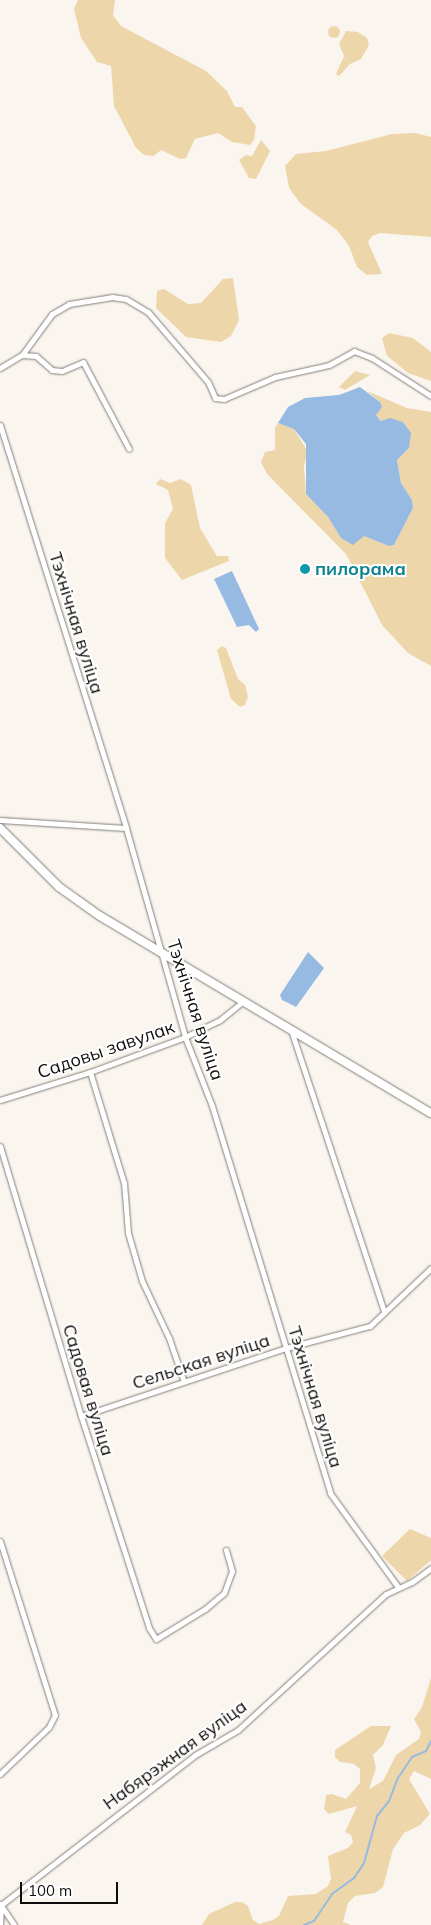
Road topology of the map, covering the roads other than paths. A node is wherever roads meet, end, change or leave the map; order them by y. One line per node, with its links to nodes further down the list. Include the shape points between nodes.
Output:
1 (22, 355): 2 (street); 3 (street, via 52,314 69,304 112,297 126,299 148,312 208,382 214,398 224,399 247,386 329,365 354,351 372,358); 5 (street, via 36,356 52,370 62,371 83,362)
2 (0, 368)
3 (431, 396)
4 (0, 425): 8 (street, Тэхнічная вуліца)
5 (130, 449)
6 (0, 820): 8 (street)
7 (0, 828): 9 (street, via 59,887)
8 (126, 828): 9 (street, Тэхнічная вуліца)
9 (163, 955): 10 (street); 12 (street, Тэхнічная вуліца)
10 (242, 1002): 11 (street); 12 (street, Садовы завулак, via 220,1020)
11 (291, 1030): 15 (street); 18 (street)
12 (185, 1037): 13 (street, Садовы завулак); 19 (street, Тэхнічная вуліца, via 212,1106)
13 (90, 1072): 14 (street, Садовы завулак); 20 (street, via 124,1183 128,1233 140,1273)
14 (0, 1100)
15 (431, 1113)
16 (0, 1146): 21 (street, Садовая вуліца)
17 (431, 1268): 18 (street, Сельская вуліца)
18 (384, 1312): 19 (street, Сельская вуліца, via 370,1326)
19 (286, 1348): 20 (street, Сельская вуліца); 25 (street, Тэхнічная вуліца, via 330,1493 345,1519)
20 (184, 1382): 21 (street, Сельская вуліца)
21 (81, 1416): 23 (street, Садовая вуліца, via 149,1628 156,1638 205,1609 224,1593 232,1571)
22 (0, 1541): 26 (street, via 55,1715 49,1727)
23 (226, 1550)
24 (431, 1568): 25 (street, Набярэжная вуліца, via 412,1582)
25 (398, 1587): 27 (street, Набярэжная вуліца, via 386,1594 238,1730 195,1755)
26 (0, 1774)
27 (0, 1905): 28 (street); 29 (street)
28 (0, 1925)
29 (14, 1925)

